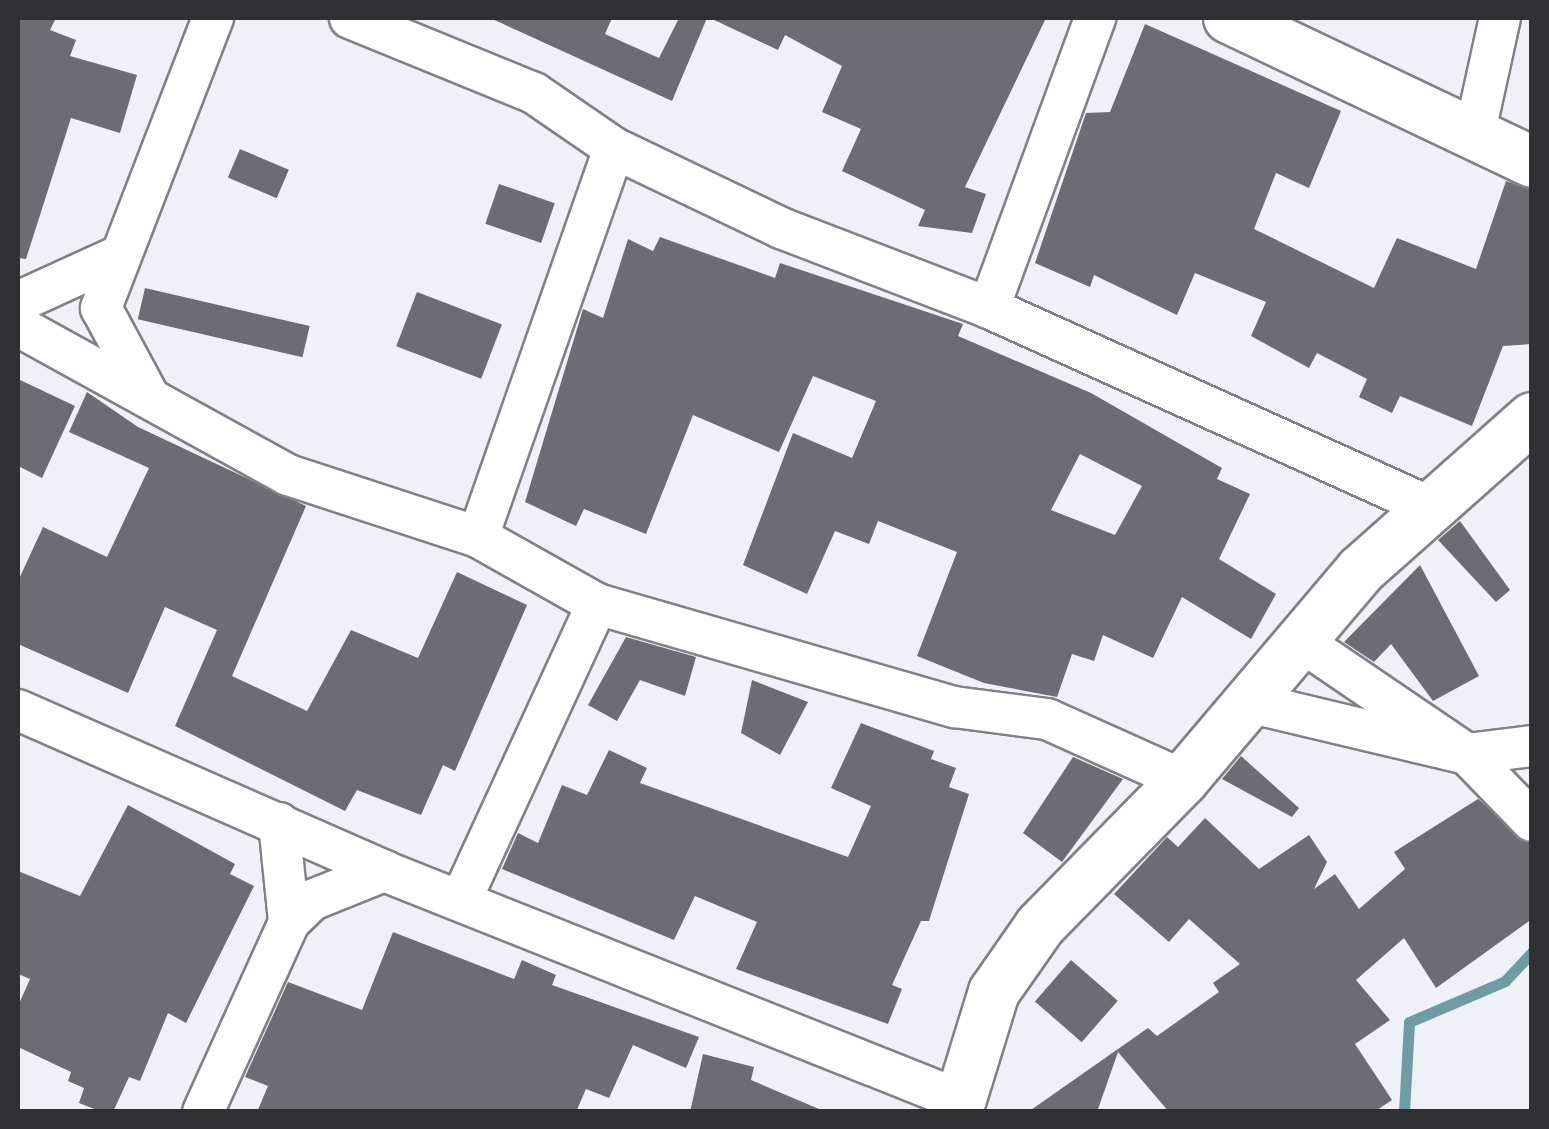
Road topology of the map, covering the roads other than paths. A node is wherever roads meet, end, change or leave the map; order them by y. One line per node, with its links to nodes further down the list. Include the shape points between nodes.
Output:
1 (213, 18): 9 (street)
2 (350, 18): 7 (street, via 534,93)
3 (1094, 18): 11 (street)
4 (1229, 18): 6 (street)
5 (1500, 18): 6 (street)
6 (1474, 136): 8 (street)
7 (614, 148): 11 (street, via 781,228); 16 (street)
8 (1532, 162)
9 (114, 258): 10 (street); 13 (street, via 101,308)
10 (18, 302)
11 (989, 308): 15 (street)
12 (18, 326): 13 (street)
13 (154, 405): 16 (street, via 288,474)
14 (1532, 418): 15 (street)
15 (1430, 508): 18 (street)
16 (478, 537): 17 (street)
17 (597, 604): 23 (street, via 954,707 1047,719); 27 (street)
18 (1299, 640): 19 (street); 22 (street)
19 (1248, 702): 22 (street); 23 (street)
20 (18, 710): 25 (street)
21 (1532, 746): 22 (street)
22 (1468, 754): 24 (street)
23 (1183, 780): 29 (street, via 1014,960)
24 (1532, 821)
25 (279, 823): 26 (street); 28 (street)
26 (384, 871): 27 (street); 28 (street, via 312,900)
27 (461, 900): 29 (street)
28 (289, 922): 30 (street)
29 (957, 1105)
30 (203, 1112)

